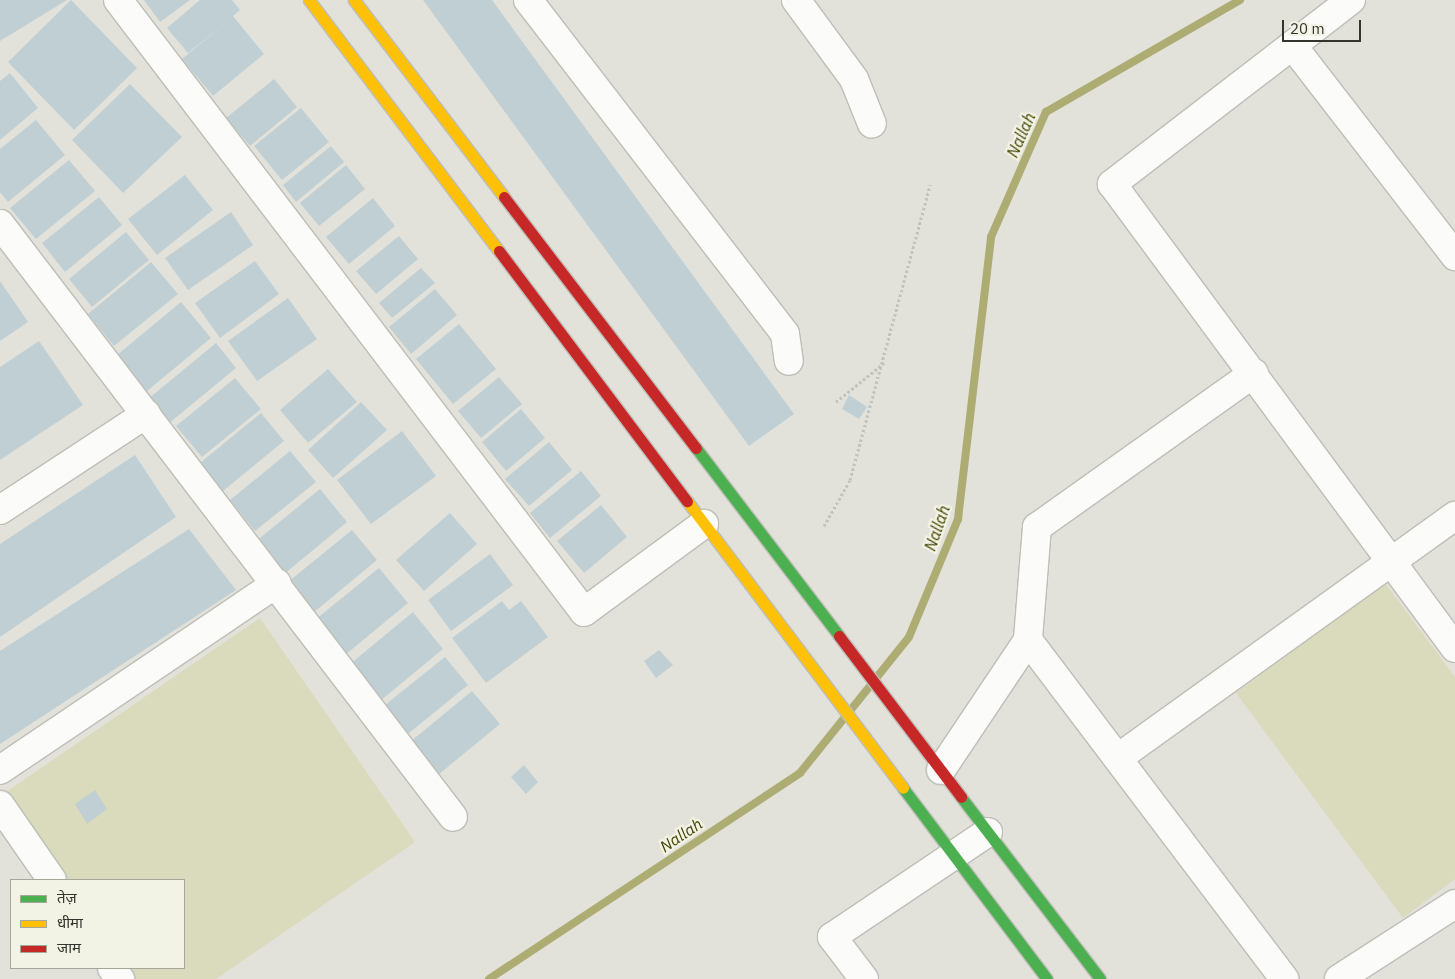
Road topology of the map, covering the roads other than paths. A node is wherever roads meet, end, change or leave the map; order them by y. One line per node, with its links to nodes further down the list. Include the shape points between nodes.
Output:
1 (118, 0): 16 (street, via 584,612)
2 (309, 0): 16 (street)
3 (354, 0): 22 (street)
4 (528, 0): 11 (street, via 785,334)
5 (796, 0): 8 (street, via 854,79)
6 (1351, 0): 7 (street)
7 (1292, 45): 10 (street); 12 (street, via 1112,184)
8 (872, 124)
9 (0, 224): 13 (street)
10 (1455, 256)
11 (789, 361)
12 (1254, 373): 17 (street); 19 (street, via 1037,527)
13 (146, 414): 14 (street); 18 (street)
14 (0, 510)
15 (1455, 516): 17 (street)
16 (704, 524): 27 (street)
17 (1390, 565): 20 (street); 21 (street)
18 (277, 583): 23 (street); 25 (street)
19 (1028, 640): 21 (street); 22 (street)
20 (1455, 648)
21 (1118, 758): 33 (street)
22 (934, 761): 26 (street)
23 (0, 770)
24 (0, 805): 28 (street)
25 (454, 817)
26 (988, 832): 27 (street); 32 (street)
27 (954, 856): 30 (street, via 832,937); 31 (street)
28 (51, 879)
29 (1455, 904): 34 (street)
30 (864, 979)
31 (1047, 979)
32 (1100, 979)
33 (1284, 979)
34 (1339, 979)

